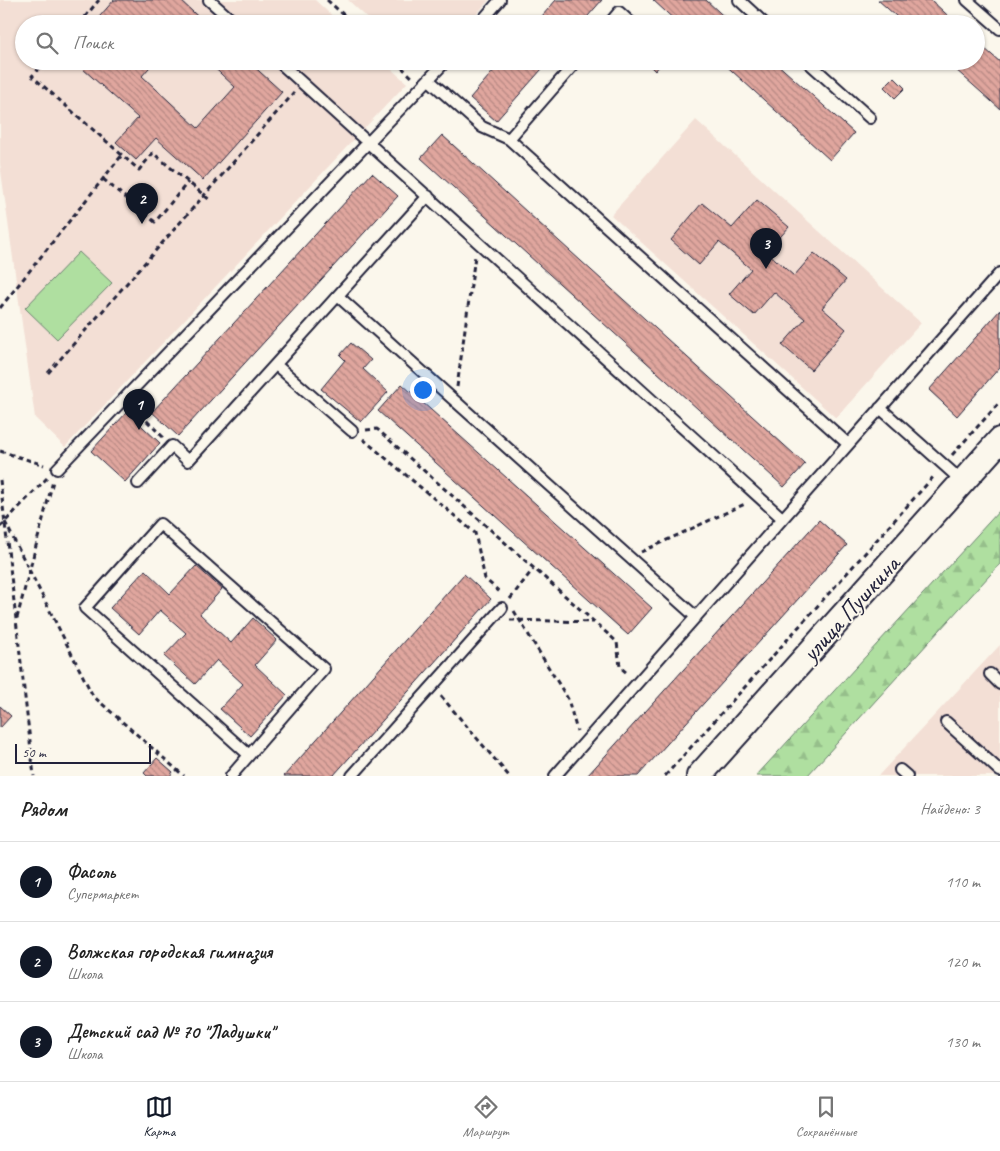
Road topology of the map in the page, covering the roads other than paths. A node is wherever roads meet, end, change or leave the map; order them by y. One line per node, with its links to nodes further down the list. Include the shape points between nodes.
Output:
1 (210, 0): 5 (lane)
2 (500, 0): 6 (lane)
3 (739, 0): 7 (lane)
4 (968, 0): 8 (lane)
5 (226, 15)
6 (487, 15)
7 (755, 15)
8 (985, 15)
9 (985, 15): 10 (lane)
10 (1000, 29)
11 (288, 70): 18 (lane)
12 (438, 70): 15 (lane)
13 (569, 70): 17 (lane)
14 (817, 70): 16 (lane)
15 (426, 83): 17 (lane, via 482,127); 18 (lane)
16 (870, 118)
17 (509, 139): 26 (lane)
18 (369, 143): 19 (lane); 27 (lane)
19 (428, 196): 21 (lane); 30 (lane)
20 (1000, 273): 23 (lane)
21 (339, 296): 22 (lane); 32 (lane)
22 (276, 365): 24 (lane); 29 (lane, via 188,461 172,446)
23 (880, 408): 26 (lane); 28 (lane)
24 (352, 430)
25 (1000, 440): 28 (street, улица Пушкина)
26 (848, 444): 30 (lane)
27 (56, 469)
28 (962, 482): 41 (street, улица Пушкина)
29 (138, 483)
30 (782, 518): 32 (lane)
31 (502, 608): 39 (lane)
32 (696, 617): 40 (lane)
33 (990, 674): 34 (lane)
34 (1000, 684)
35 (946, 722): 37 (lane)
36 (249, 755): 36 (lane, via 324,669 160,524 85,608); 38 (lane)
37 (1000, 771)
38 (231, 776)
39 (352, 776)
40 (555, 776)
41 (698, 776)

